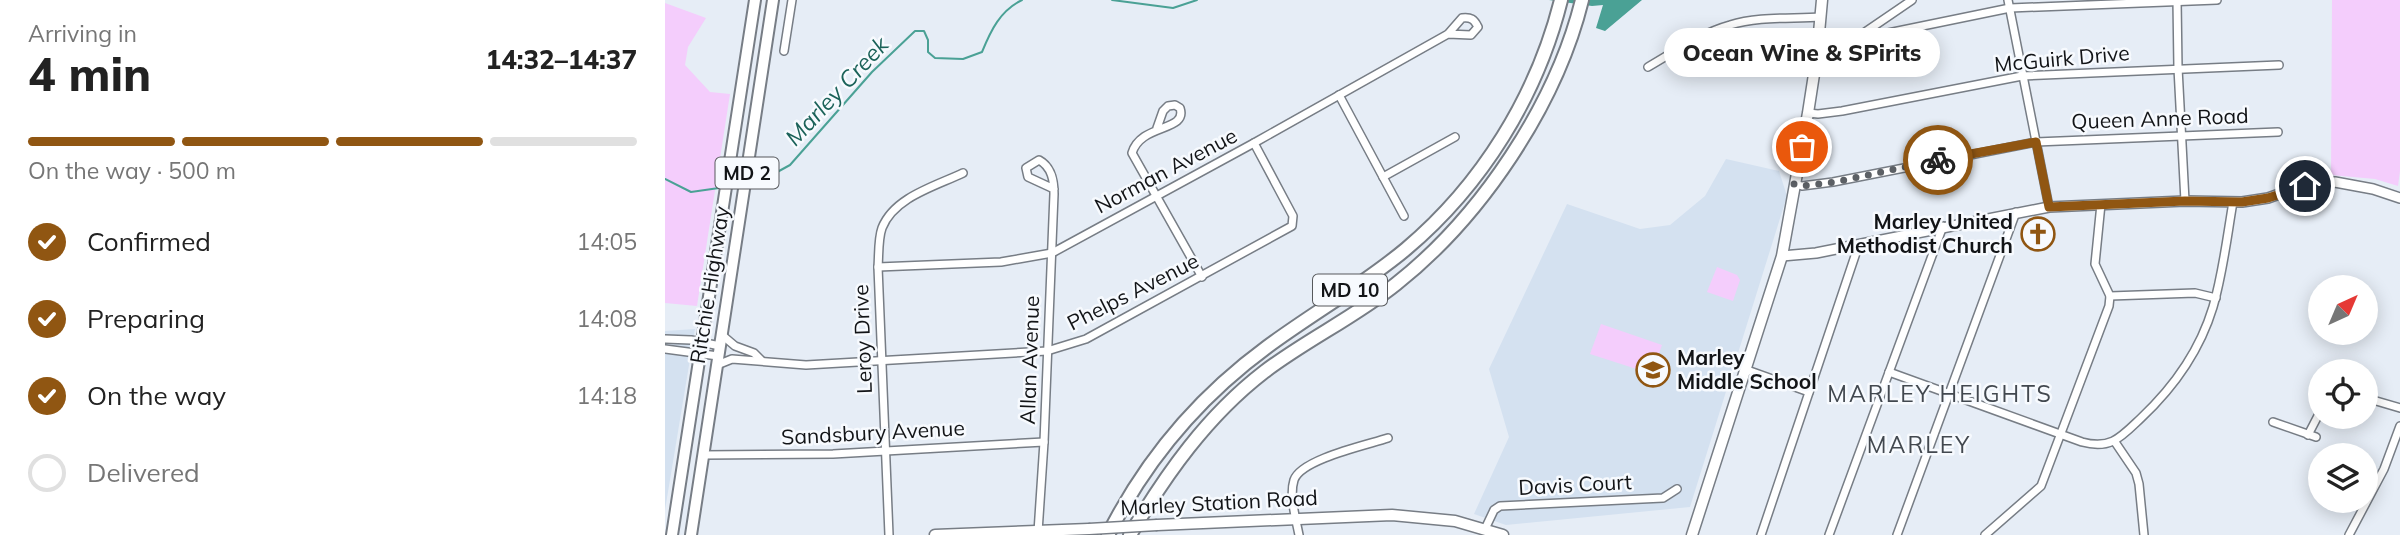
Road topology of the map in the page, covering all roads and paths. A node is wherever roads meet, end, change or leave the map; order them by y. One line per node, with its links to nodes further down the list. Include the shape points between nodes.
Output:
1 (755, 0): 49 (main road, Ritchie Highway / MD 2)
2 (773, 0): 51 (main road, Ritchie Highway / MD 2)
3 (792, 0): 14 (street)
4 (1561, 0): 78 (highway, MD 10, via 1537,70 1509,126 1450,206 1390,261 1268,346 1214,391 1152,461)
5 (1582, 0): 79 (highway, MD 10, via 1570,43 1536,117 1470,210 1398,283 1264,372 1222,412 1186,449)
6 (1822, 0): 11 (main road)
7 (2217, 0): 9 (street)
8 (1906, 1): 13 (street)
9 (2177, 1): 10 (street); 18 (street)
10 (2009, 4): 13 (street); 19 (street)
11 (1821, 17): 15 (main road); 17 (street, via 1732,24)
12 (1448, 34): 20 (street, Norman Avenue)
13 (1854, 40): 15 (street, via 1825,57)
14 (784, 51)
15 (1817, 55): 21 (main road)
16 (2279, 65): 18 (street, McGuirk Drive)
17 (1648, 67)
18 (2178, 68): 19 (street, McGuirk Drive); 24 (street)
19 (2022, 76): 21 (street, McGuirk Drive, via 1842,111); 26 (street)
20 (1339, 95): 27 (street, Norman Avenue); 29 (street)
21 (1808, 113): 30 (main road)
22 (1157, 128): 32 (street, via 1135,145 1132,153)
23 (2279, 132): 24 (street, Queen Anne Road)
24 (2183, 135): 26 (street, Queen Anne Road); 34 (street)
25 (1455, 137): 29 (street)
26 (2036, 142): 30 (street, Queen Anne Road, via 1835,182); 37 (street)
27 (1254, 143): 32 (street, Norman Avenue); 45 (street, Phelps Avenue, via 1293,216 1292,226)
28 (963, 173): 44 (street, Leroy Drive, via 903,202 889,215 881,230)
29 (1384, 177): 39 (street)
30 (1794, 184): 43 (main road)
31 (1054, 189): 42 (street, Allan Avenue)
32 (1157, 195): 42 (street, Norman Avenue); 45 (street)
33 (2400, 198): 35 (street, via 2335,182)
34 (2185, 201): 35 (street); 36 (street)
35 (2233, 202): 47 (street)
36 (2101, 204): 37 (street); 46 (street, via 2095,264)
37 (2049, 207): 38 (street)
38 (2017, 211): 40 (street); 58 (street)
39 (1404, 216)
40 (1943, 226): 41 (street); 56 (street)
41 (1859, 244): 43 (street); 57 (street)
42 (1052, 253): 44 (street, Norman Avenue, via 1002,262); 52 (street, Allan Avenue)
43 (1782, 256): 55 (main road)
44 (878, 267): 54 (street, Leroy Drive)
45 (1202, 277): 52 (street, Phelps Avenue, via 1086,339)
46 (2110, 296): 47 (street, via 2195,293); 64 (street)
47 (2215, 298): 67 (street, via 2190,359 2162,398)
48 (665, 339): 49 (street)
49 (701, 347): 50 (street); 51 (street); 74 (main road, Ritchie Highway / MD 2)
50 (665, 349)
51 (719, 350): 53 (street, Phelps Avenue, via 732,359); 53 (street, Phelps Avenue, via 735,346); 69 (main road, Ritchie Highway / MD 2)
52 (1048, 351): 54 (street, Phelps Avenue); 66 (street, Allan Avenue)
53 (761, 360): 54 (street, Phelps Avenue, via 806,365)
54 (881, 362): 68 (street, Leroy Drive)
55 (1747, 370): 57 (street); 82 (main road)
56 (1889, 372): 58 (street); 84 (street)
57 (1809, 392): 83 (street)
58 (1949, 393): 64 (street); 85 (street)
59 (2378, 402): 60 (street)
60 (2400, 408)
61 (2273, 422): 63 (street, via 2312,436)
62 (2400, 426): 88 (street)
63 (2314, 429)
64 (2061, 435): 67 (street, via 2090,444); 86 (street, via 2041,486)
65 (1388, 438): 71 (street, via 1301,470 1293,482)
66 (1044, 442): 68 (street, Sandsbury Avenue); 73 (street, Allan Avenue)
67 (2115, 442): 87 (street, via 2136,473)
68 (885, 451): 69 (street, Sandsbury Avenue); 76 (street, Leroy Drive)
69 (703, 455): 75 (main road, Ritchie Highway / MD 2)
70 (1677, 489): 72 (street, Davis Court, via 1663,498 1500,506)
71 (1295, 519): 72 (main road, Marley Station Road, via 1421,516); 73 (main road, Marley Station Road, bridge); 80 (street)
72 (1485, 529): 81 (main road, Marley Station Road)
73 (1038, 532): 77 (main road, Marley Station Road)
74 (672, 535)
75 (691, 535)
76 (889, 535)
77 (935, 535)
78 (1108, 535)
79 (1130, 535)
80 (1299, 535)
81 (1503, 535)
82 (1692, 535)
83 (1761, 535)
84 (1829, 535)
85 (1897, 535)
86 (1985, 535)
87 (2144, 535)
88 (2350, 535)

